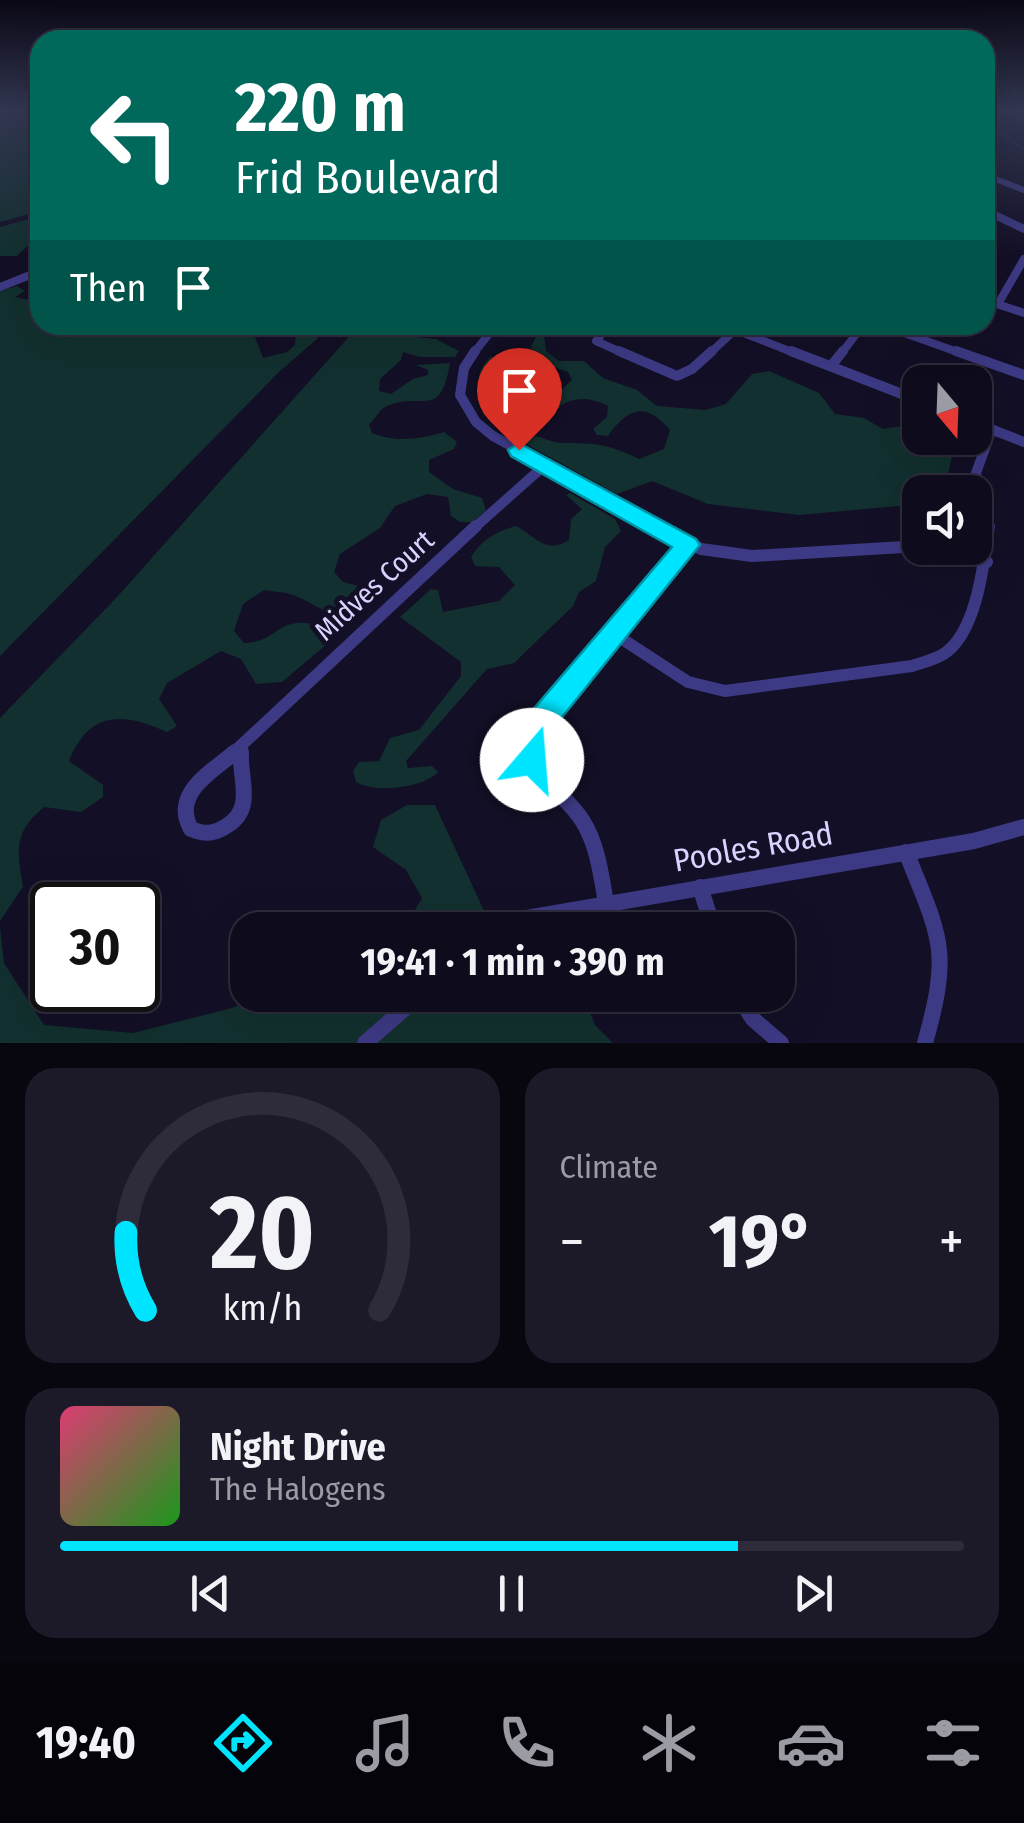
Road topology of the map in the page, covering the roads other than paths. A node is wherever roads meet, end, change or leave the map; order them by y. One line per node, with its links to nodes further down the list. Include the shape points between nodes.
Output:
1 (995, 179): 2 (street)
2 (1024, 190)
3 (995, 215): 4 (street)
4 (1024, 228)
5 (1024, 259): 9 (street)
6 (30, 275): 7 (street)
7 (0, 287)
8 (995, 303): 9 (street)
9 (998, 304): 10 (street)
10 (1024, 313)
11 (488, 335): 22 (street, via 463,366 462,402 481,427)
12 (600, 335): 13 (street, via 596,341 677,376)
13 (729, 335)
14 (748, 335): 17 (street)
15 (855, 335): 17 (street)
16 (910, 335): 18 (street)
17 (831, 366): 19 (street)
18 (1024, 375)
19 (902, 395)
20 (992, 430): 21 (street)
21 (1024, 442)
22 (545, 465): 23 (street); 27 (street, Midves Court)
23 (688, 545): 24 (street, via 740,556); 26 (street)
24 (902, 547)
25 (985, 565): 26 (street, via 979,598 958,638 942,656 912,666 725,692 688,682)
26 (616, 635): 31 (street, via 535,729 530,745 536,768 588,829)
27 (241, 747): 27 (street, Midves Court, via 190,793 184,813 192,829 220,831 244,808)
28 (1024, 827): 29 (street, Pooles Road)
29 (906, 852): 30 (street, Pooles Road); 38 (street, via 942,959)
30 (700, 887): 31 (street, Pooles Road); 33 (street)
31 (606, 902): 32 (street, Pooles Road)
32 (555, 912)
33 (708, 912)
34 (401, 1012): 36 (street)
35 (749, 1012): 37 (street)
36 (365, 1043)
37 (781, 1043)
38 (926, 1043)

